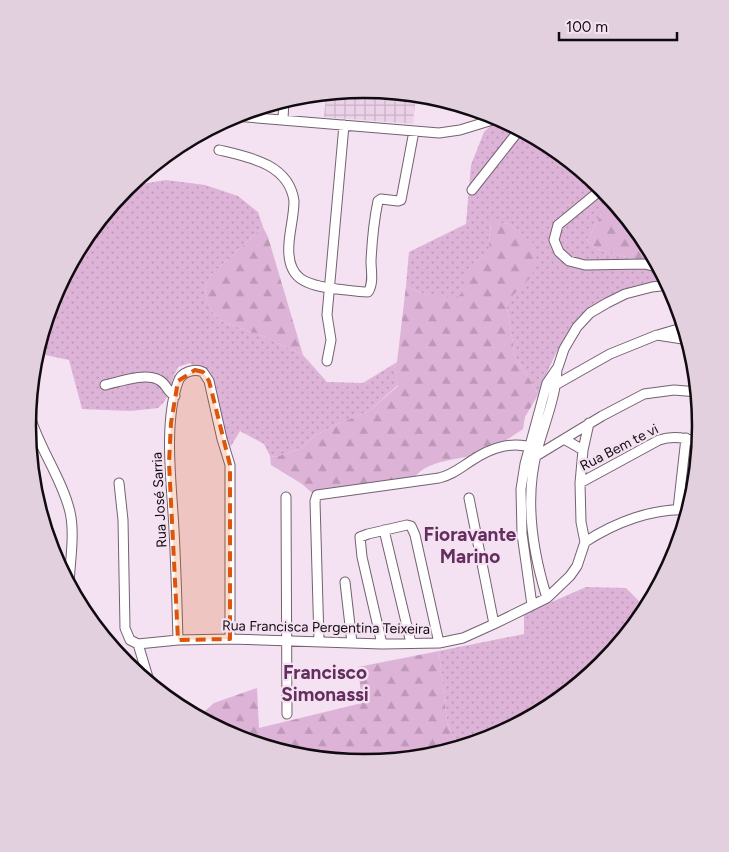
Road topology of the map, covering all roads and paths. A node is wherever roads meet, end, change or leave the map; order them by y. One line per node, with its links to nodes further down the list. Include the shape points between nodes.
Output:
1 (284, 108): 3 (street)
2 (254, 117): 3 (street)
3 (283, 119): 5 (street)
4 (487, 122): 6 (street, via 450,133)
5 (344, 125): 6 (street); 13 (street)
6 (414, 132): 13 (street, via 401,200 378,201 369,291)
7 (515, 135): 9 (street)
8 (219, 150): 13 (street, via 258,159 287,181 294,201 290,266 308,283)
9 (472, 190)
10 (596, 193): 11 (street, via 558,225 554,240 559,252 569,261 586,264)
11 (651, 266)
12 (661, 286): 18 (street, via 625,294 590,313 564,349)
13 (330, 288): 17 (street, via 327,315 331,346)
14 (678, 329): 15 (street)
15 (658, 335): 16 (street); 18 (street, via 610,354)
16 (681, 339)
17 (327, 361)
18 (552, 384): 28 (street)
19 (105, 385): 21 (street, via 148,376 159,380)
20 (691, 391): 22 (street, via 644,394)
21 (175, 396): 42 (street, Rua José Sarria, via 178,381 185,373 203,372 209,381 230,465); 43 (street, Rua José Sarria, via 169,463)
22 (589, 423): 25 (street); 27 (street)
23 (36, 431): 37 (street, via 70,514)
24 (686, 438): 26 (street, Rua Bem te vi); 30 (street, Rua Bem te vi, via 659,440); 33 (street)
25 (564, 439): 27 (street); 28 (street)
26 (692, 440)
27 (583, 450): 30 (street)
28 (534, 451): 39 (street, via 531,531 537,567); 40 (street, via 523,475 521,519); 45 (street, via 515,444 481,454 452,474 440,478 317,495)
29 (119, 483): 49 (street, via 125,628 130,640)
30 (580, 483): 36 (street)
31 (286, 497): 44 (street)
32 (469, 498): 41 (street)
33 (678, 508): 34 (street); 36 (street, via 628,519)
34 (682, 509)
35 (384, 530): 46 (street, via 411,526); 48 (street); 50 (street, via 360,537)
36 (585, 542): 39 (street, Rua Francisca Pergentina Teixeira, via 570,576)
37 (70, 571)
38 (345, 582): 47 (street)
39 (547, 598): 40 (street, Rua Francisca Pergentina Teixeira)
40 (532, 605): 41 (street, Rua Francisca Pergentina Teixeira)
41 (494, 624): 46 (street, Rua Francisca Pergentina Teixeira, via 463,638)
42 (230, 639): 43 (street, Rua Francisca Pergentina Teixeira); 44 (street, Rua Francisca Pergentina Teixeira)
43 (178, 640): 49 (street, Rua Francisca Pergentina Teixeira)
44 (287, 640): 45 (street, Rua Francisca Pergentina Teixeira); 52 (street)
45 (319, 641): 47 (street, Rua Francisca Pergentina Teixeira)
46 (439, 642): 48 (street, Rua Francisca Pergentina Teixeira)
47 (352, 643): 50 (street, Rua Francisca Pergentina Teixeira)
48 (411, 643): 50 (street, Rua Francisca Pergentina Teixeira)
49 (138, 644): 51 (street)
50 (382, 644)
51 (146, 671)
52 (287, 714)

